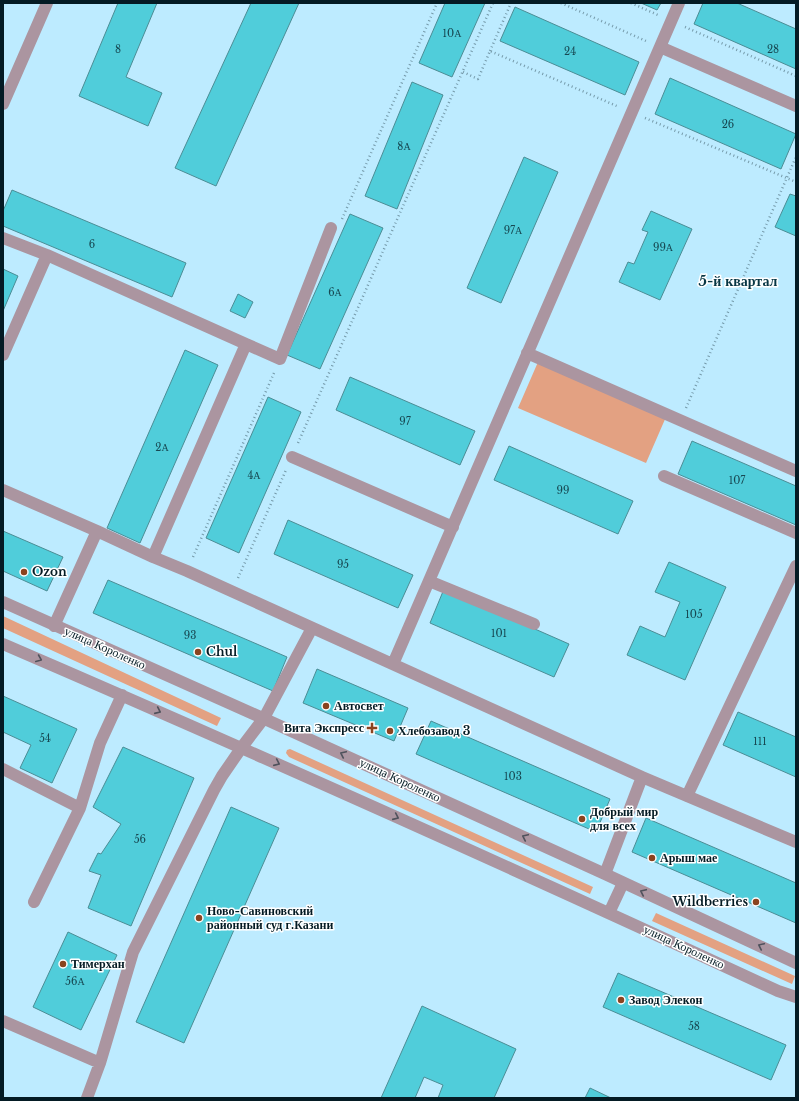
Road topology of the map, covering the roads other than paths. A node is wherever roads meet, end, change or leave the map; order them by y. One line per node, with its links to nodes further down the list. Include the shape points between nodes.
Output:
1 (47, 3): 4 (street)
2 (679, 3): 3 (street)
3 (660, 47): 5 (street); 10 (street)
4 (3, 104)
5 (796, 106)
6 (331, 228): 9 (street, via 280,359)
7 (3, 238): 8 (street)
8 (47, 255): 9 (street); 11 (street)
9 (246, 344): 19 (street)
10 (527, 353): 13 (street); 16 (street)
11 (3, 355)
12 (292, 457): 16 (street)
13 (796, 471)
14 (664, 476): 18 (street)
15 (3, 490): 17 (street)
16 (452, 527): 21 (street)
17 (97, 531): 19 (street); 24 (street)
18 (796, 533)
19 (153, 557): 25 (street)
20 (796, 566): 33 (street)
21 (429, 580): 23 (street); 27 (street)
22 (3, 602): 24 (street, улица Короленко)
23 (534, 624)
24 (54, 626): 29 (street, улица Короленко)
25 (312, 628): 27 (street); 29 (street)
26 (3, 644): 28 (street, улица Короленко, one-way to 28)
27 (393, 664): 32 (street)
28 (122, 695): 30 (street, улица Короленко, one-way to 30); 34 (street, via 100,743)
29 (264, 718): 30 (street); 36 (street, улица Короленко, one-way to 29)
30 (242, 747): 39 (street, улица Короленко, one-way to 39); 43 (street, via 214,790 133,952)
31 (3, 769): 34 (street)
32 (642, 777): 33 (street); 36 (street)
33 (687, 796): 35 (street)
34 (80, 808): 38 (street)
35 (796, 842)
36 (605, 874): 37 (street, улица Короленко)
37 (623, 883): 39 (street); 40 (street, улица Короленко, one-way to 37)
38 (34, 902)
39 (609, 913): 41 (street, улица Короленко)
40 (796, 963)
41 (796, 997)
42 (3, 1021): 43 (street)
43 (100, 1063): 44 (street)
44 (86, 1098)

